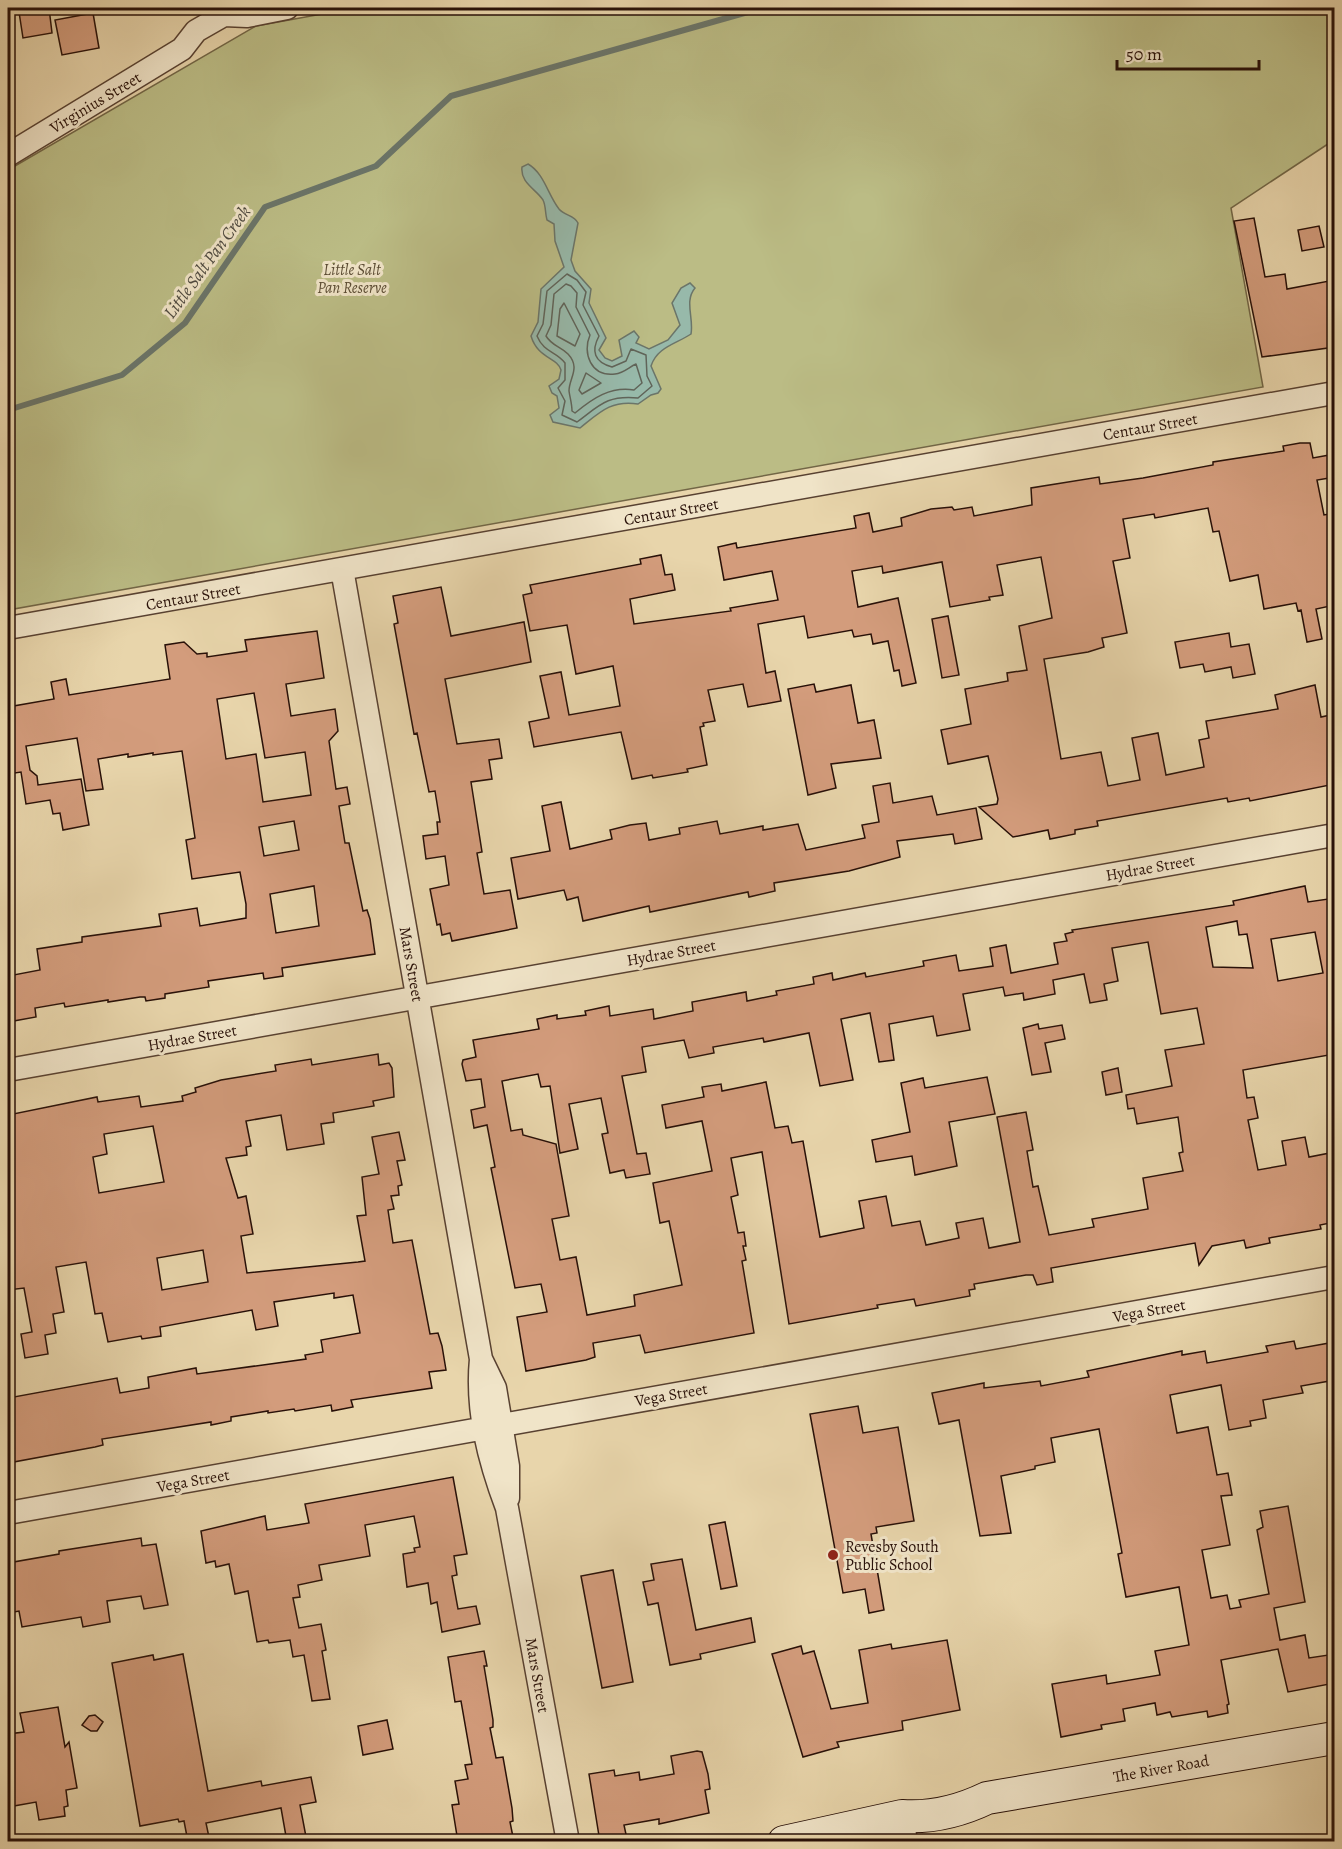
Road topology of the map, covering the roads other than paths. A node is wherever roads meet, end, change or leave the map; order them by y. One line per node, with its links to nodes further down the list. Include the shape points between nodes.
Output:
1 (286, 8): 2 (street, Virginius Street)
2 (246, 12): 3 (street, Virginius Street, via 203,45 182,49)
3 (8, 155)
4 (1335, 393): 5 (street, Centaur Street)
5 (342, 569): 6 (street, Centaur Street); 8 (street, Mars Street)
6 (8, 628)
7 (1335, 835): 8 (street, Hydrae Street)
8 (418, 997): 9 (street, Hydrae Street); 11 (street, Mars Street, via 481,1359 478,1390)
9 (8, 1070)
10 (1335, 1277): 11 (street, Vega Street)
11 (493, 1426): 12 (street, Vega Street); 15 (street, Mars Street, via 492,1468 507,1508)
12 (8, 1513)
13 (1335, 1738): 14 (main road, The River Road, via 987,1798 964,1809 922,1818)
14 (904, 1829): 16 (main road, The River Road)
15 (568, 1842)
16 (784, 1842)

